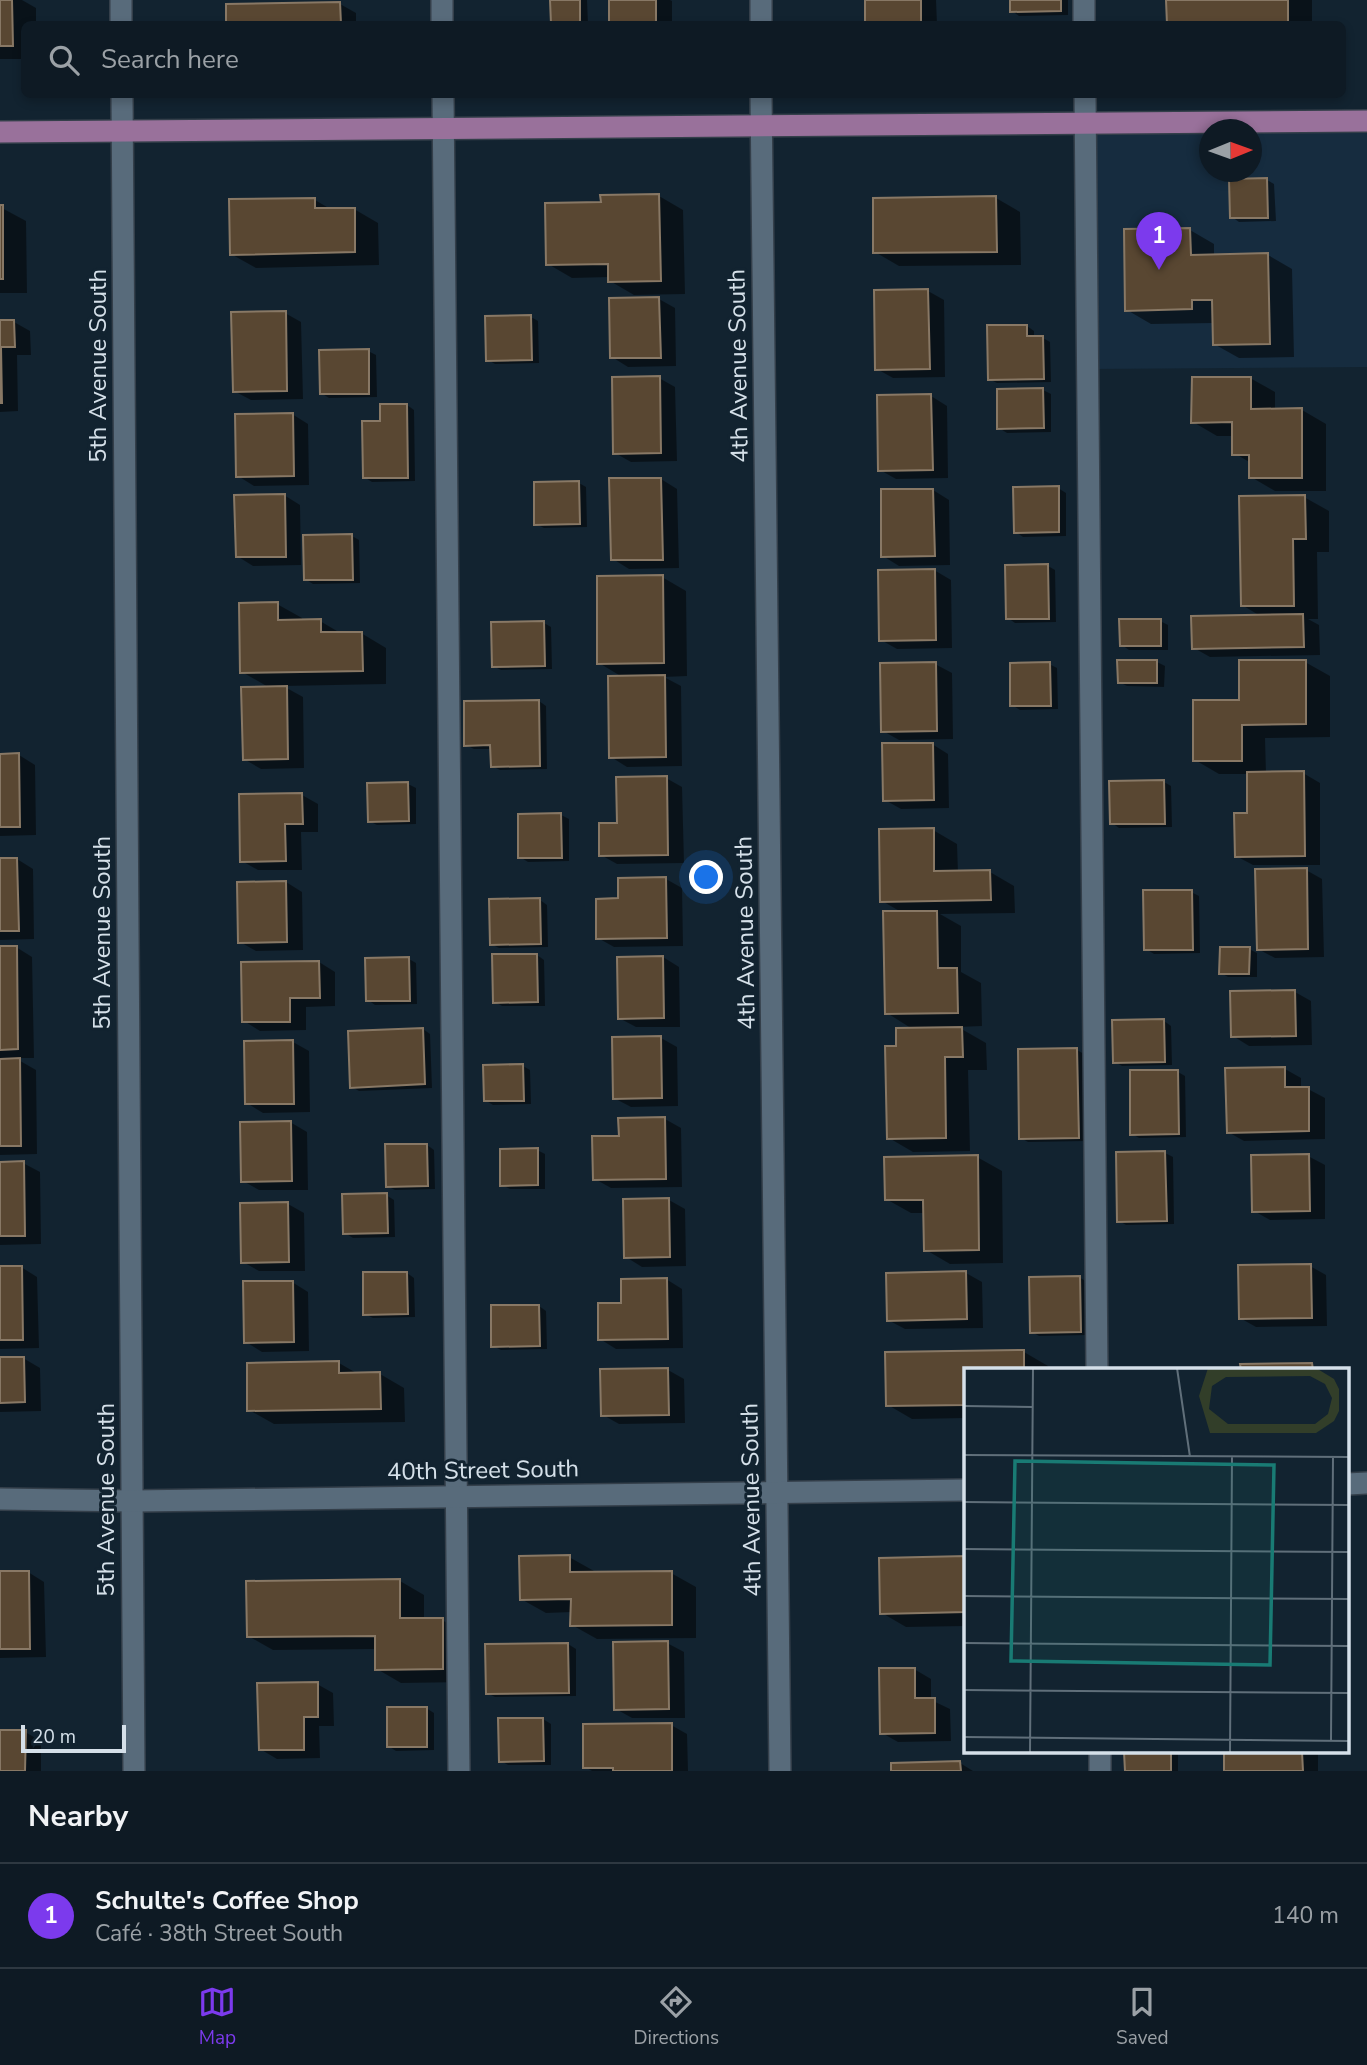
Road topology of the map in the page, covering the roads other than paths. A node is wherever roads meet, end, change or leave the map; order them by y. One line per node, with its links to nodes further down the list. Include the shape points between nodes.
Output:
1 (121, 0): 5 (street)
2 (442, 0): 6 (street)
3 (761, 0): 7 (street)
4 (1084, 0): 8 (street)
5 (121, 21)
6 (442, 21)
7 (761, 21)
8 (1084, 21)
9 (122, 98): 18 (street, 5th Avenue South)
10 (443, 98): 16 (street)
11 (761, 98): 15 (street, 4th Avenue South)
12 (1085, 98): 14 (street)
13 (1367, 121): 14 (main road)
14 (1086, 123): 15 (main road); 19 (street)
15 (762, 125): 16 (main road); 21 (street, 4th Avenue South)
16 (443, 128): 18 (main road); 22 (street)
17 (0, 132): 18 (main road)
18 (122, 132): 24 (street, 5th Avenue South)
19 (1097, 1368)
20 (964, 1490): 21 (street, 40th Street South)
21 (777, 1493): 22 (street, 40th Street South); 27 (street, 4th Avenue South)
22 (457, 1497): 24 (street, 40th Street South); 26 (street)
23 (0, 1499): 24 (street, 40th Street South)
24 (133, 1501): 25 (street, 5th Avenue South)
25 (134, 1771)
26 (459, 1771)
27 (780, 1771)

